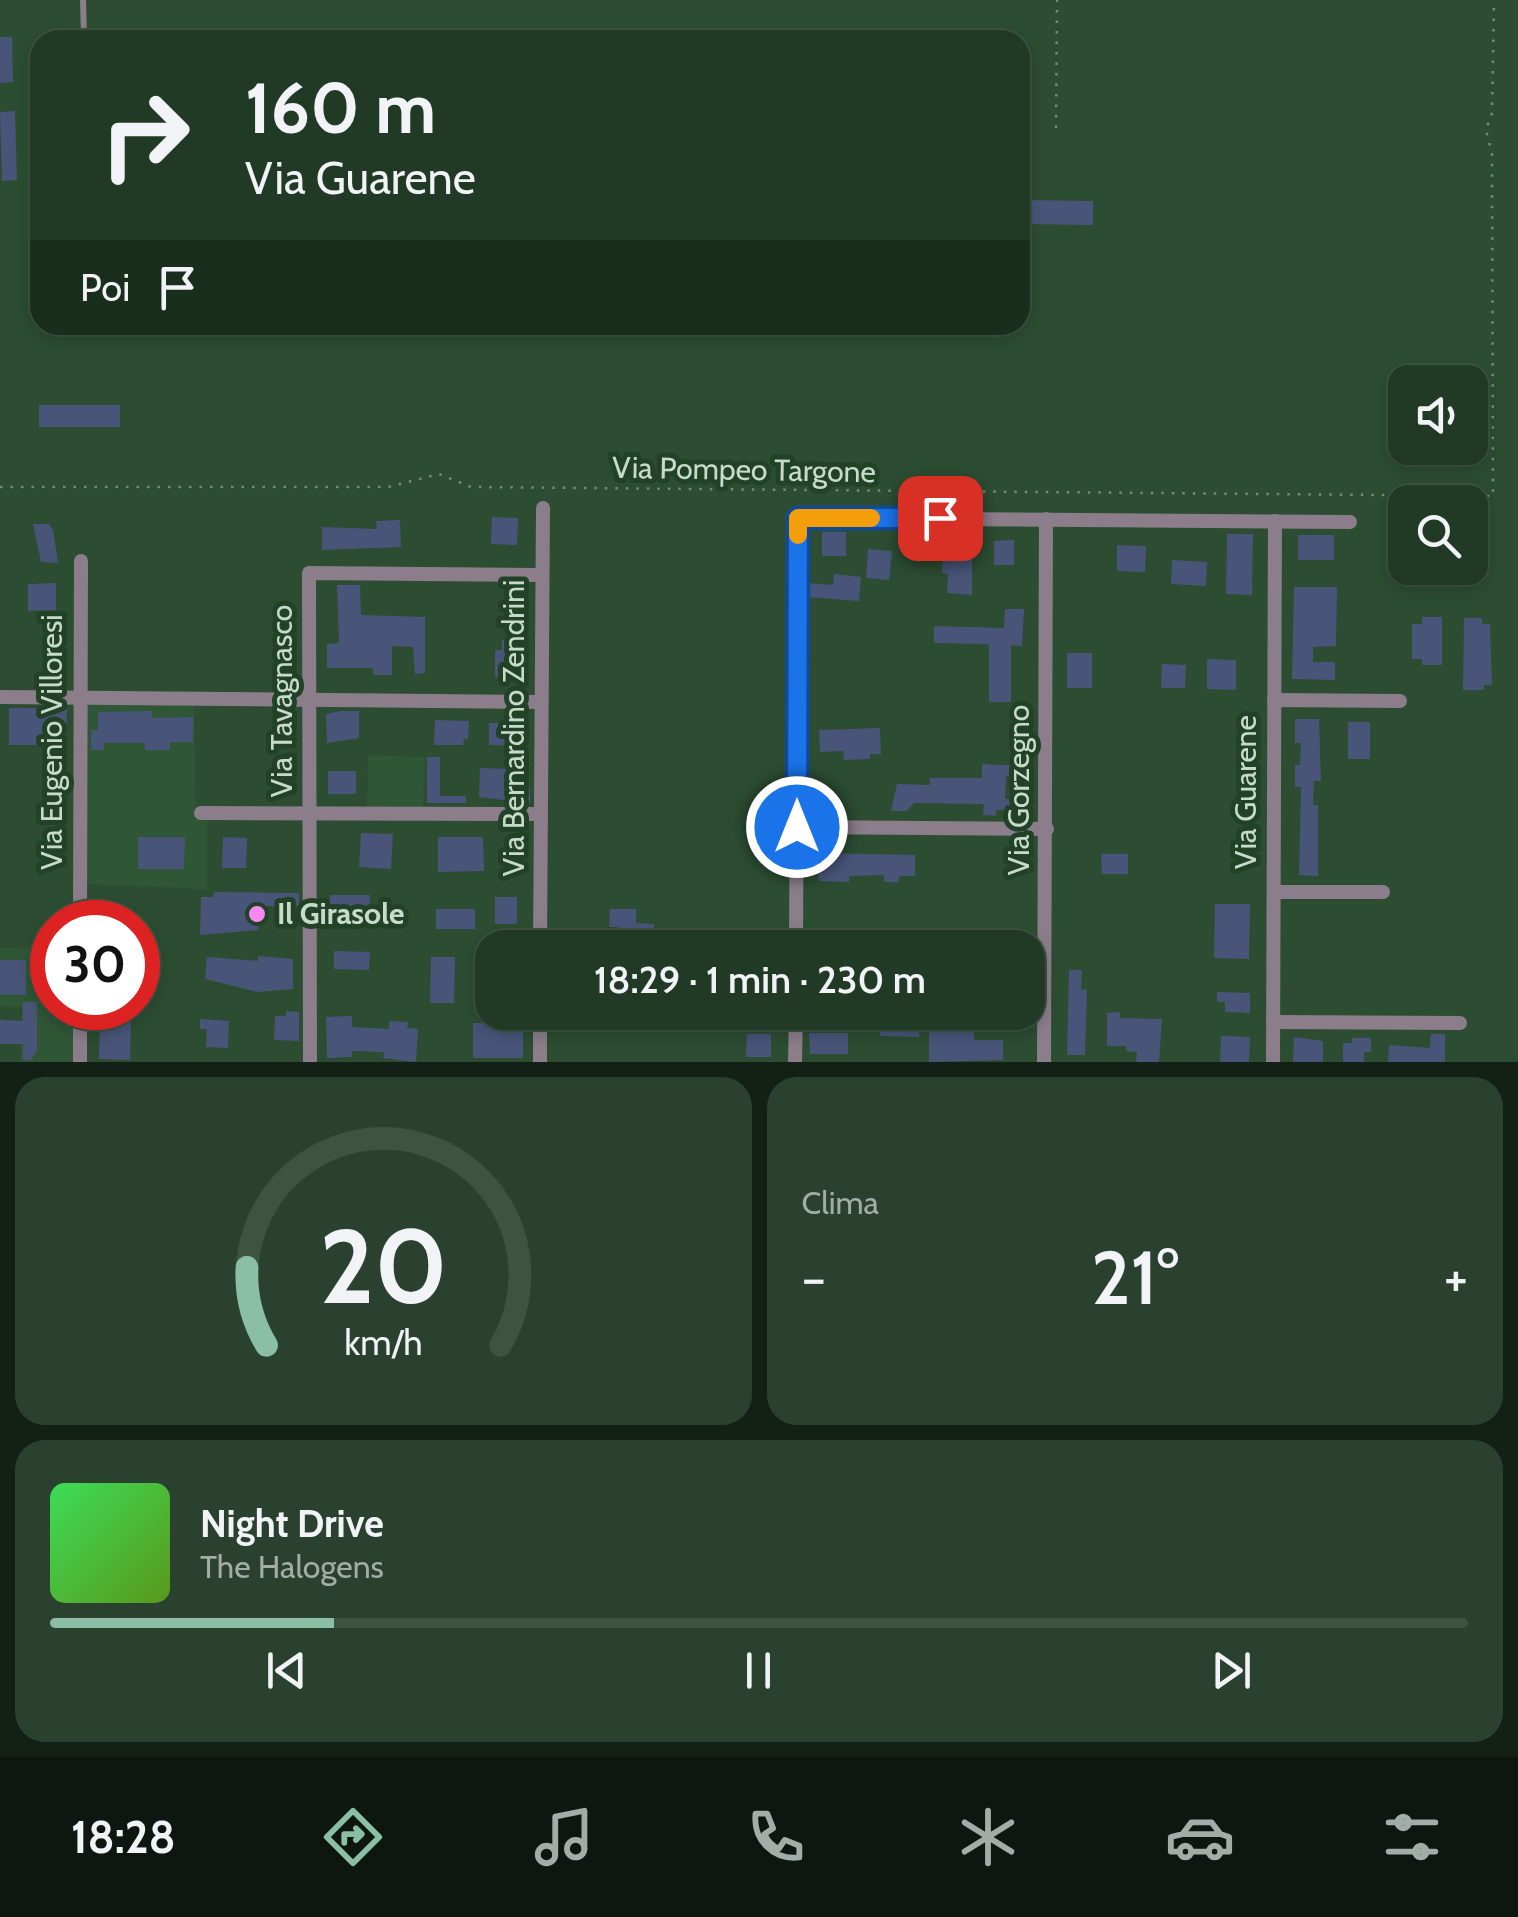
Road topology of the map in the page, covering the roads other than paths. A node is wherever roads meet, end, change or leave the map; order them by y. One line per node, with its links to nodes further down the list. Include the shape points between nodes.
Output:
1 (84, 0): 2 (lane)
2 (84, 30)
3 (543, 508): 8 (street, Via Bernardino Zendrini)
4 (1046, 519): 5 (street); 18 (street, via 798,518); 19 (street, Via Gorzegno)
5 (1275, 521): 6 (street); 12 (street, Via Guarene)
6 (1350, 522)
7 (80, 561): 10 (street, Via Eugenio Villoresi)
8 (542, 575): 11 (street, Via Tavagnasco, via 308,573); 14 (street, Via Bernardino Zendrini)
9 (0, 697): 10 (street)
10 (79, 698): 11 (street); 22 (street, Via Eugenio Villoresi)
11 (309, 699): 14 (street); 17 (street, Via Tavagnasco)
12 (1274, 700): 13 (street); 20 (street, Via Guarene)
13 (1400, 701)
14 (541, 702): 16 (street, Via Bernardino Zendrini)
15 (201, 813): 17 (street)
16 (540, 814): 17 (street); 23 (street, Via Bernardino Zendrini)
17 (310, 815): 31 (street, Via Tavagnasco)
18 (797, 827): 19 (street); 24 (street)
19 (1047, 829): 34 (street, Via Gorzegno)
20 (1274, 892): 21 (street); 25 (street, Via Guarene)
21 (1383, 892)
22 (80, 900)
23 (540, 930)
24 (796, 930)
25 (1273, 1022): 26 (street); 35 (street, Via Guarene)
26 (1460, 1023)
27 (80, 1030): 30 (street)
28 (540, 1030): 32 (street)
29 (796, 1030): 33 (street)
30 (80, 1062)
31 (310, 1062)
32 (540, 1062)
33 (796, 1062)
34 (1044, 1062)
35 (1273, 1062)

